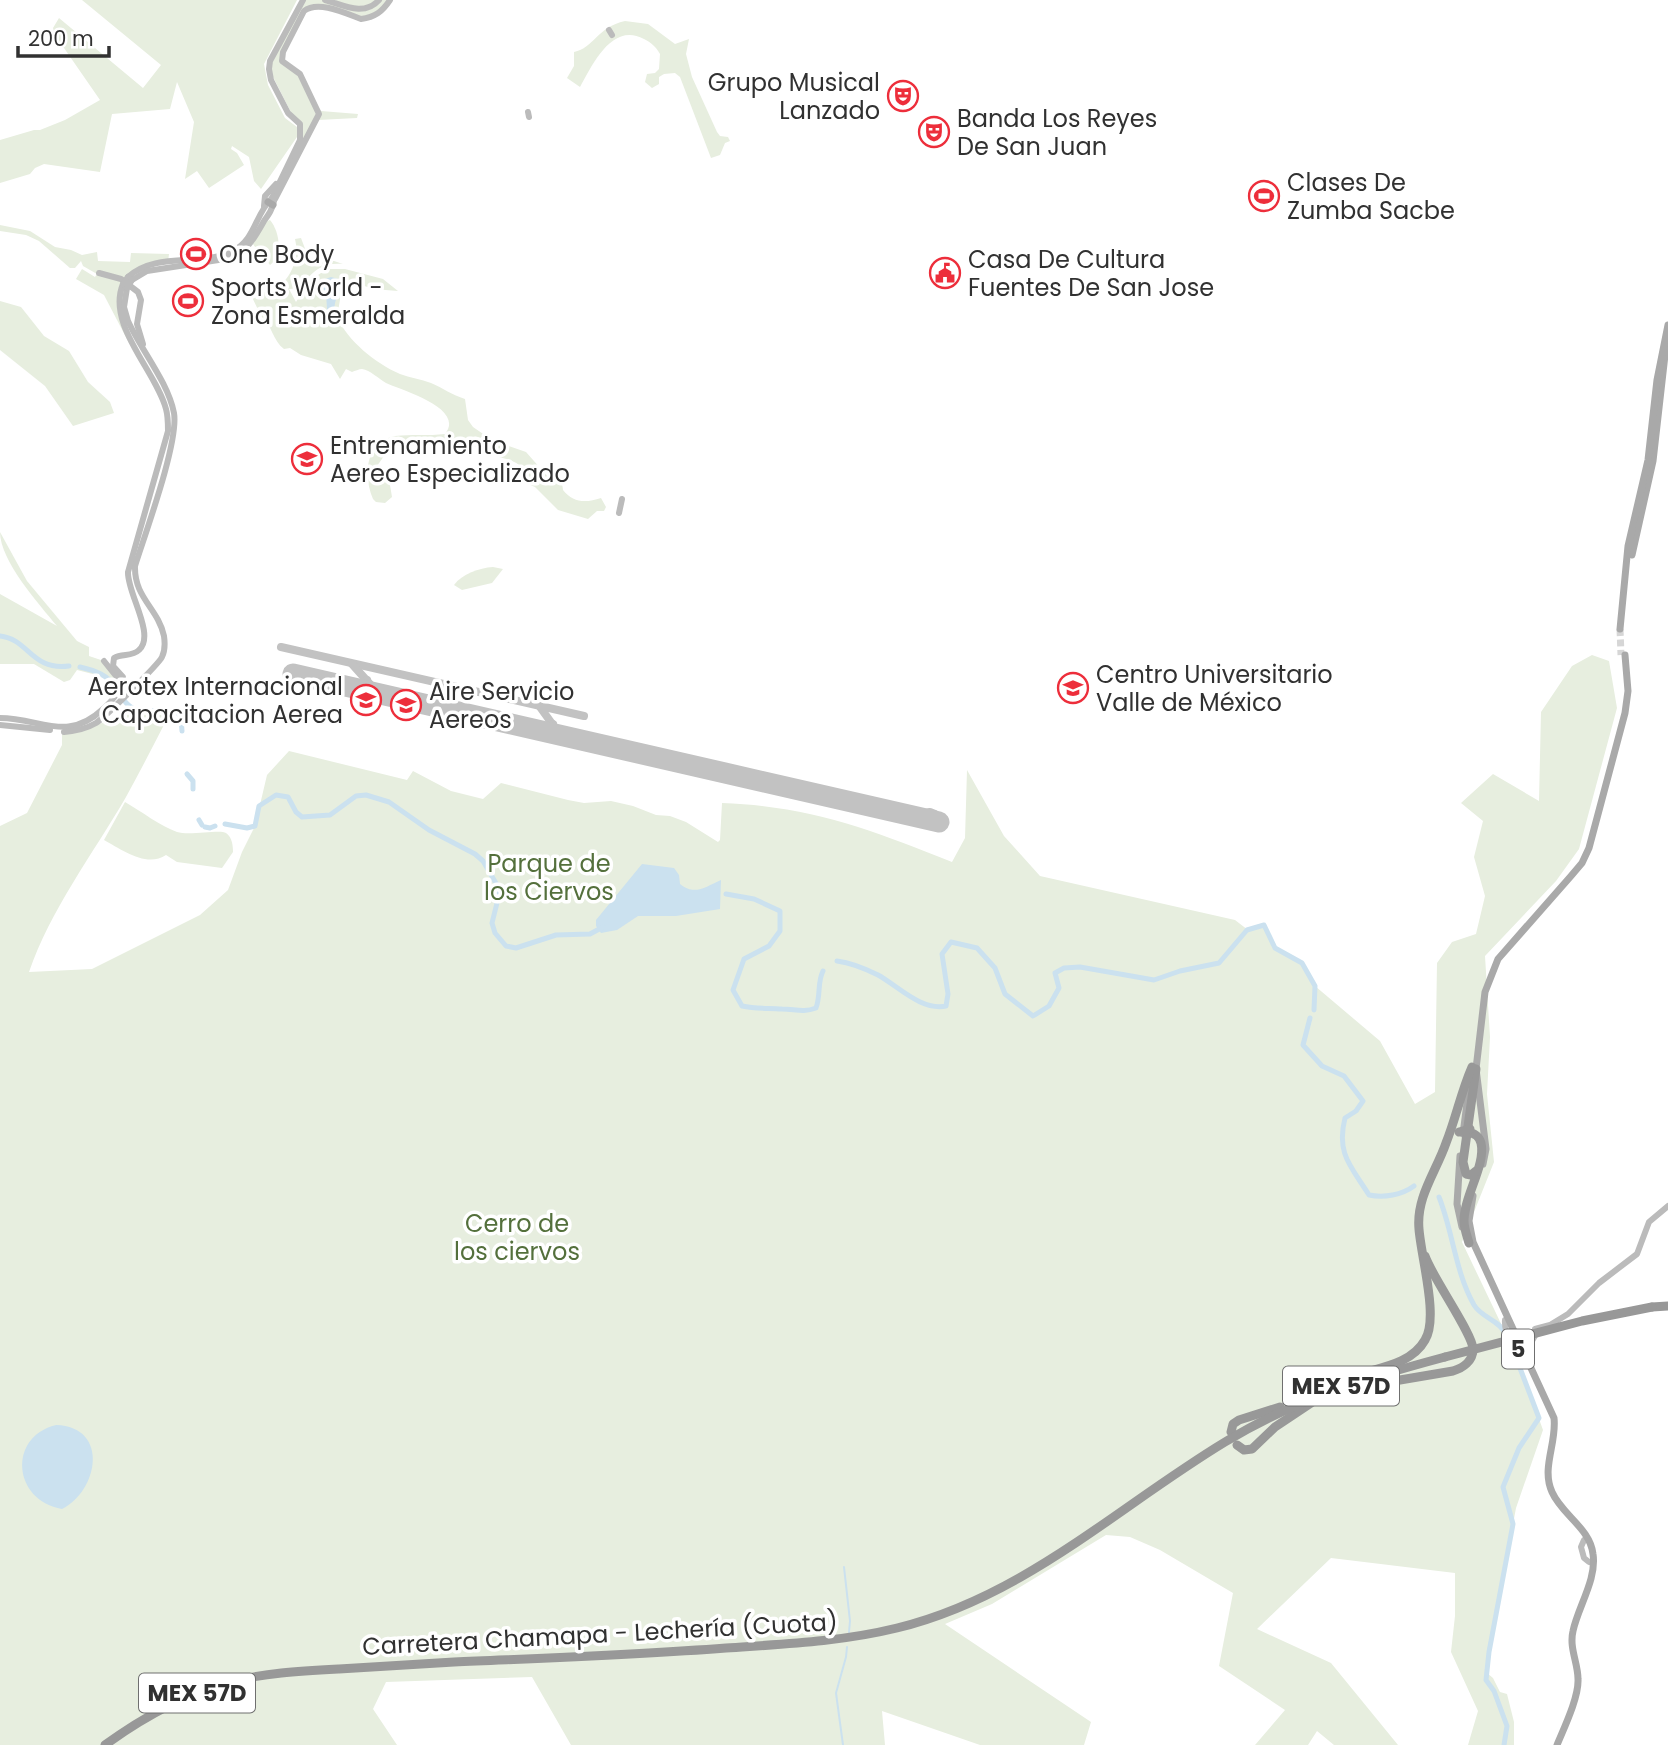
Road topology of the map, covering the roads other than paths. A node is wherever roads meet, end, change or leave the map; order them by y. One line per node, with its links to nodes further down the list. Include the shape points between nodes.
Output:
1 (303, 0): 6 (main road, via 270,61)
2 (325, 0): 3 (main road, via 363,10)
3 (379, 0)
4 (390, 0): 5 (main road, via 378,13 361,19 318,5 308,7 283,52)
5 (286, 66): 6 (main road, via 273,70); 8 (main road, via 300,74 318,110)
6 (271, 80): 7 (main road, via 288,113)
7 (300, 124): 8 (main road); 9 (main road, via 300,140)
8 (314, 125): 9 (main road)
9 (279, 187): 10 (main road); 10 (main road, via 279,203); 10 (main road, via 265,196)
10 (271, 204): 12 (main road, bridge, via 252,243 236,256 147,271 130,278)
11 (99, 273): 15 (main road, via 121,279 138,292 137,327)
12 (125, 286): 15 (main road, via 125,313); 22 (main road, via 118,309 162,396 168,431 128,572 145,640 135,653 114,658)
13 (1668, 326): 18 (main road)
14 (1668, 339): 18 (main road, via 1653,461)
15 (152, 365): 23 (main road, via 169,397 174,427 135,576 140,594 161,626 164,644 160,660)
16 (622, 499): 17 (main road)
17 (619, 513)
18 (1631, 547): 19 (main road)
19 (1621, 629)
20 (1623, 655): 26 (main road, 5, via 1628,691 1625,713 1589,848 1582,863 1494,964 1485,992)
21 (104, 661): 22 (main road)
22 (122, 682): 23 (main road); 24 (main road, via 104,709 73,727)
23 (133, 687): 25 (main road, via 108,714 75,731)
24 (0, 718)
25 (0, 725)
26 (1474, 1068): 28 (main road, 5); 29 (highway, via 1461,1093); 30 (highway, via 1463,1162 1466,1174); 32 (main road, 5, via 1457,1191)
27 (1464, 1132): 28 (highway, via 1478,1133); 29 (highway); 30 (highway, via 1479,1138 1481,1144); 39 (highway, via 1450,1146 1427,1192 1424,1242 1432,1272 1472,1344 1471,1357 1460,1369)
28 (1485, 1142): 36 (main road, 5, via 1469,1228)
29 (1446, 1144): 40 (highway, via 1420,1205 1420,1244 1431,1311 1426,1340 1406,1359 1343,1380)
30 (1476, 1171): 32 (highway, via 1464,1221)
31 (1668, 1206): 35 (main road, via 1649,1223 1637,1254 1568,1314)
32 (1469, 1243): 34 (main road, 5)
33 (1668, 1309): 37 (highway, Carretera Chamapa - Lechería (Cuota) / MEX 57D, bridge)
34 (1505, 1320): 36 (main road, 5); 38 (main road, via 1518,1356)
35 (1544, 1326): 36 (main road); 38 (main road, via 1532,1340)
36 (1514, 1335): 38 (main road, 5)
37 (1446, 1359): 39 (highway, Carretera Chamapa - Lechería (Cuota) / MEX 57D); 40 (highway, Carretera Chamapa - Lechería (Cuota) / MEX 57D, via 1365,1378)
38 (1526, 1360): 46 (main road, 5, via 1550,1419 1544,1471 1548,1493 1589,1551 1568,1634 1575,1681); 46 (main road, 5, via 1554,1418 1548,1471 1552,1492 1588,1539 1593,1555 1572,1634 1578,1684)
39 (1345, 1389): 41 (highway, Carretera Chamapa - Lechería (Cuota) / MEX 57D)
40 (1322, 1394): 41 (highway, Carretera Chamapa - Lechería (Cuota) / MEX 57D)
41 (1313, 1400): 42 (highway, via 1239,1420); 43 (highway, via 1252,1449); 44 (highway, Carretera Chamapa - Lechería (Cuota) / MEX 57D, via 1225,1442 1005,1588 909,1625 802,1644 259,1676 189,1696 149,1715); 45 (highway, Carretera Chamapa - Lechería (Cuota) / MEX 57D, via 1226,1446 1002,1594 947,1618 804,1648 268,1679 190,1701)
42 (1231, 1432)
43 (1237, 1445)
44 (105, 1745)
45 (113, 1745)
46 (1555, 1745)

